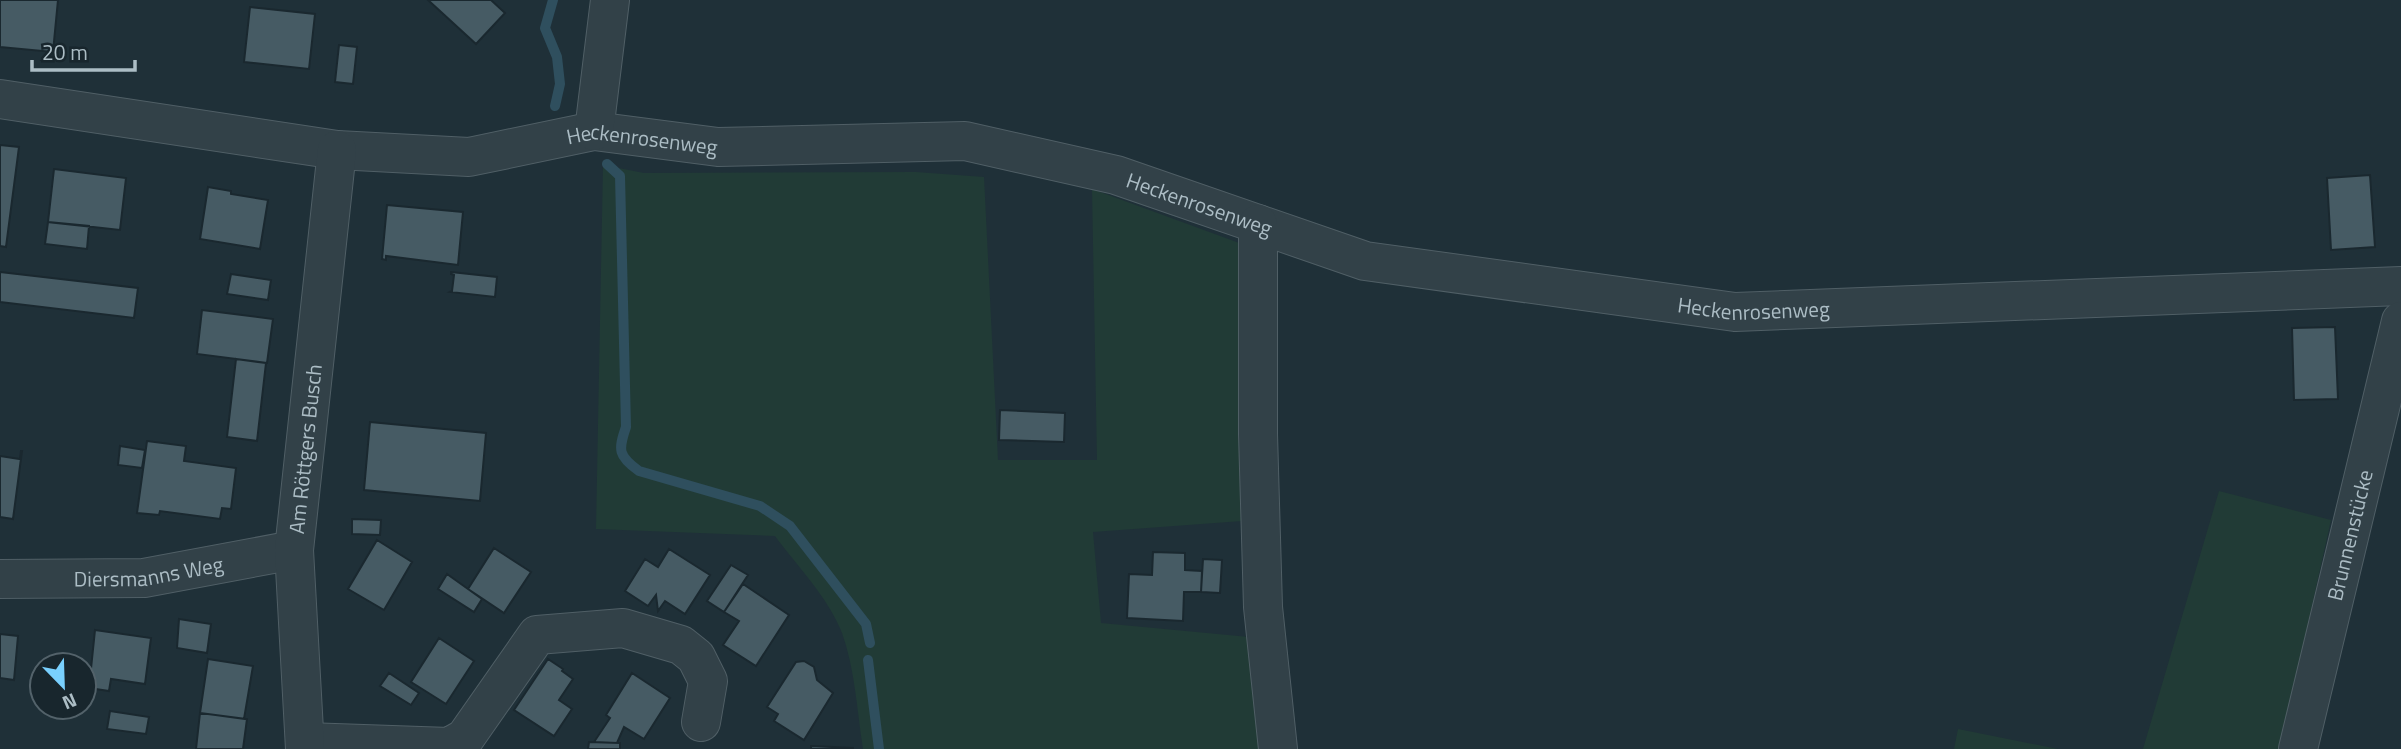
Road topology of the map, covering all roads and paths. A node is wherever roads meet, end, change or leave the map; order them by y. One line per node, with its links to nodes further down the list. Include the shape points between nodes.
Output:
1 (610, 0): 3 (street)
2 (0, 99): 4 (street, Heckenrosenweg)
3 (594, 131): 4 (street, Heckenrosenweg, via 469,158); 5 (street, Heckenrosenweg, via 718,147 965,141 1116,175)
4 (337, 150): 8 (street, Am Röttgers Busch)
5 (1258, 223): 6 (street, Heckenrosenweg, via 1365,261 1735,312); 12 (street, via 1263,607)
6 (2401, 286)
7 (2401, 321): 13 (street, Brunnenstücke)
8 (294, 550): 9 (street, Diersmanns Weg, via 144,578); 11 (street, Am Röttgers Busch)
9 (0, 579)
10 (701, 722): 11 (street, via 708,681 696,657 681,645 623,628 537,635 465,738 449,747)
11 (306, 745)
12 (1278, 749)
13 (2298, 749)

